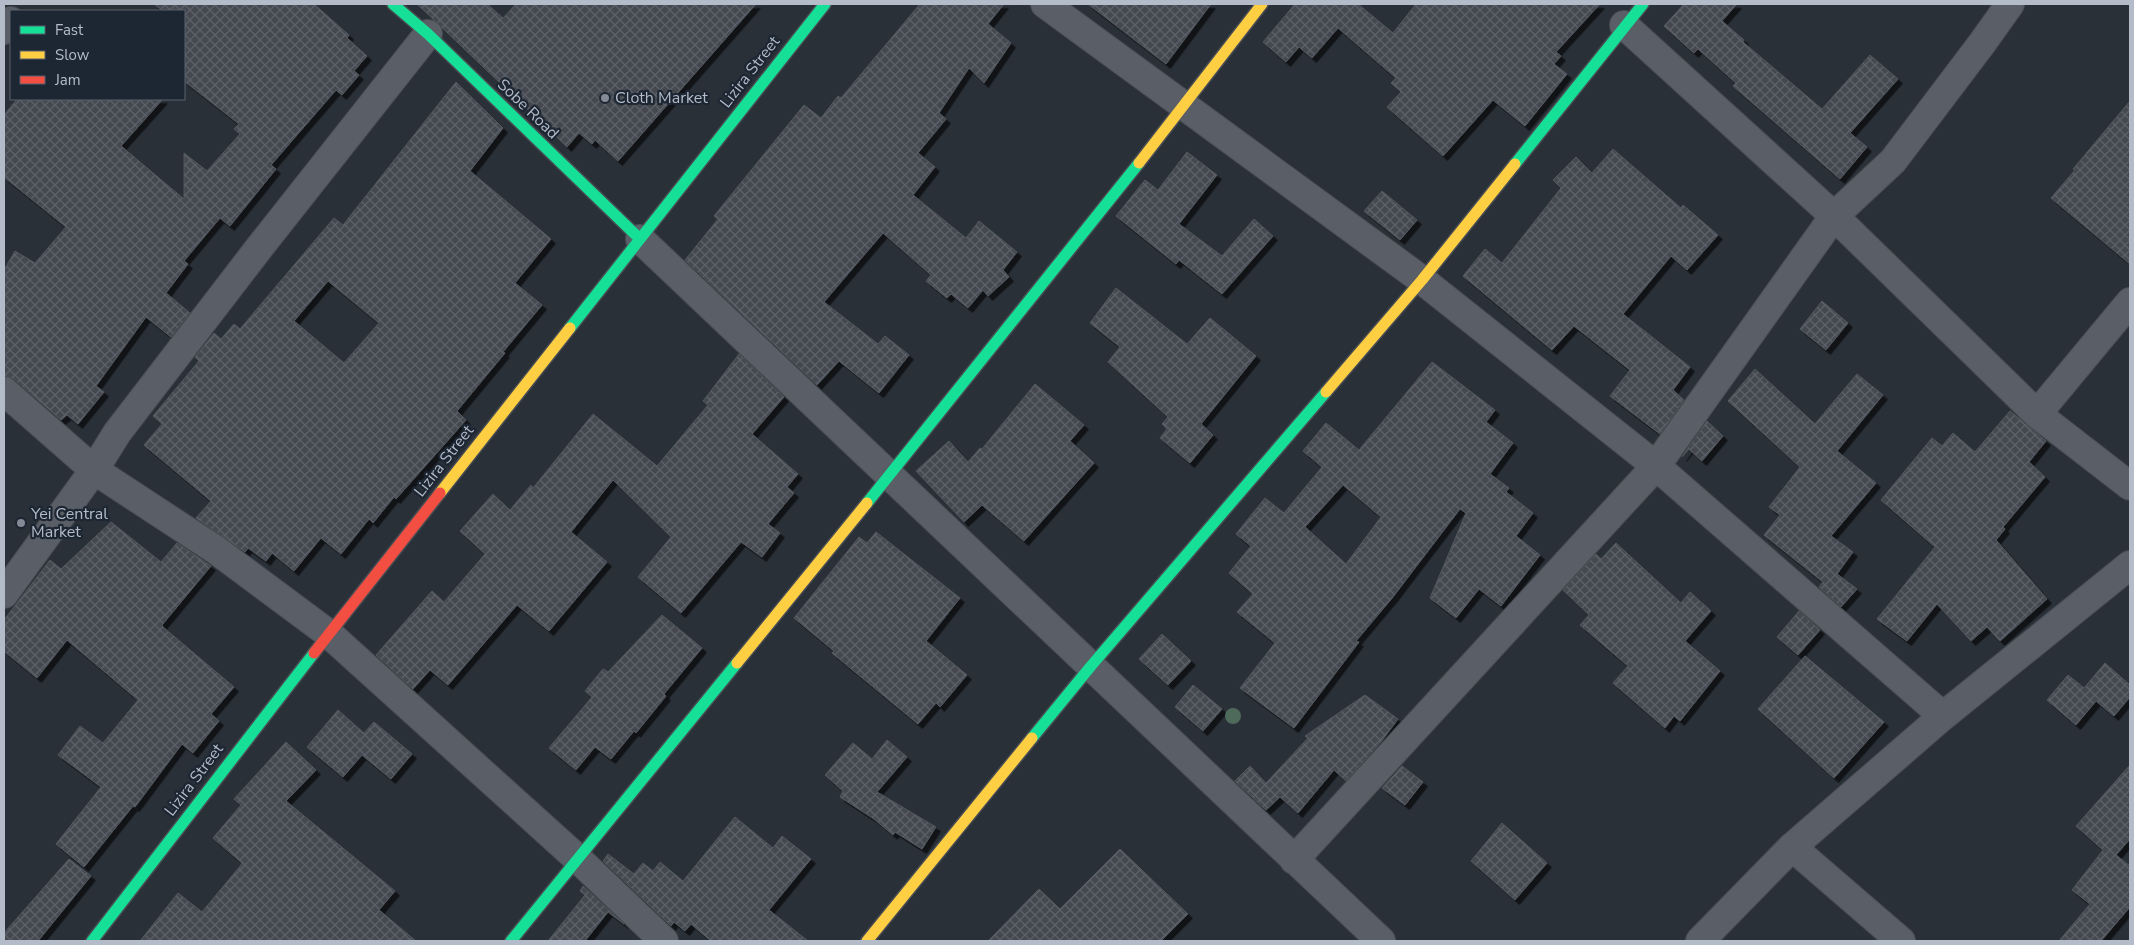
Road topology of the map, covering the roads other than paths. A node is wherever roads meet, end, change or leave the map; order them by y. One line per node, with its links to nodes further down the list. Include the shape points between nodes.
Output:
1 (393, 4): 8 (street, Sobe Road)
2 (824, 4): 11 (street, Lizira Street)
3 (1045, 4): 9 (street)
4 (1262, 4): 9 (street)
5 (1643, 4): 7 (street)
6 (2010, 4): 10 (street, via 1893,161)
7 (1624, 25): 10 (street); 12 (street)
8 (428, 34): 11 (street, Sobe Road); 17 (street, via 253,255 117,433)
9 (1184, 106): 12 (street); 18 (street)
10 (1834, 216): 15 (street); 16 (street)
11 (640, 238): 18 (street); 22 (street, Lizira Street)
12 (1422, 280): 16 (street); 23 (street)
13 (2130, 302): 15 (street)
14 (4, 391): 17 (street)
15 (2037, 414): 19 (street)
16 (1656, 466): 24 (street); 27 (street)
17 (94, 470): 21 (street); 22 (street, via 216,550)
18 (890, 476): 23 (street); 26 (street)
19 (2130, 486)
20 (2130, 565): 24 (street)
21 (4, 594)
22 (329, 634): 26 (street); 28 (street, Lizira Street)
23 (1091, 666): 27 (street); 31 (street)
24 (1943, 716): 25 (street)
25 (1792, 847): 33 (street); 34 (street)
26 (580, 860): 29 (street); 30 (street)
27 (1294, 860): 32 (street)
28 (92, 941)
29 (512, 941)
30 (664, 941)
31 (867, 941)
32 (1381, 941)
33 (1700, 941)
34 (1901, 941)

